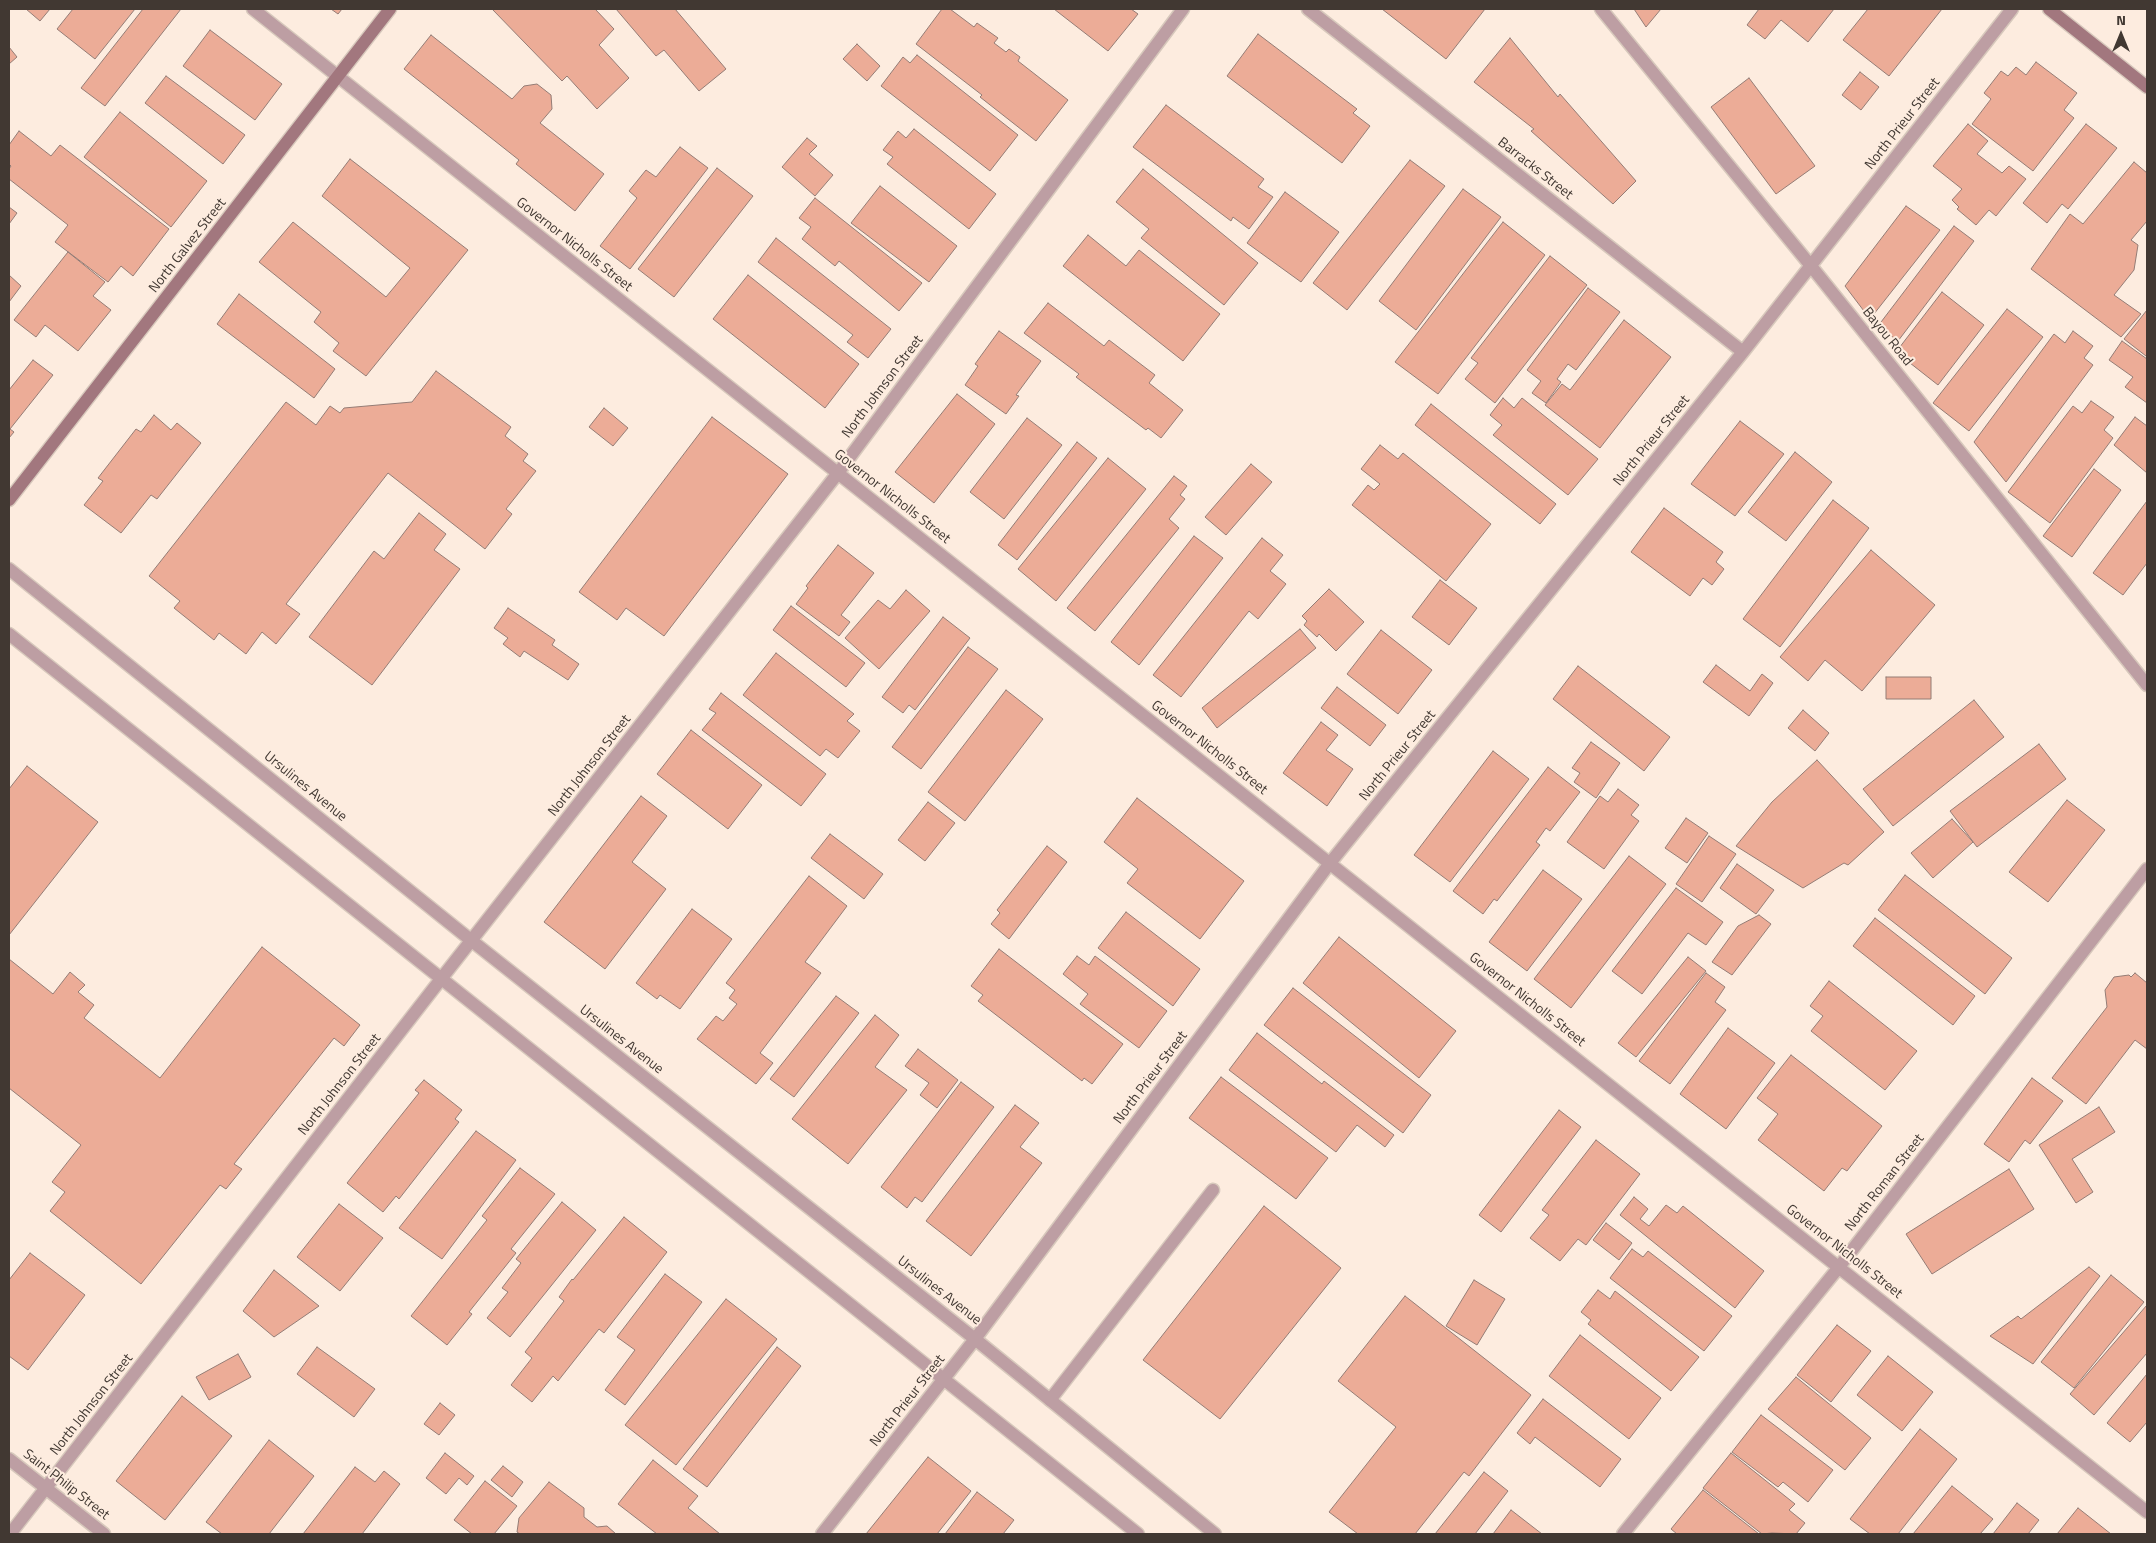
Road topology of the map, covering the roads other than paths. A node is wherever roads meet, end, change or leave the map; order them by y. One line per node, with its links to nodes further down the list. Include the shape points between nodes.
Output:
1 (253, 9): 8 (street, Governor Nicholls Street)
2 (390, 9): 8 (street, North Galvez Street)
3 (1183, 9): 12 (street, North Johnson Street)
4 (1308, 9): 11 (street, Barracks Street)
5 (1601, 9): 10 (street, Bayou Road)
6 (2012, 9): 10 (street, North Prieur Street)
7 (2049, 9): 9 (street)
8 (338, 76): 12 (street, Governor Nicholls Street); 13 (street, North Galvez Street)
9 (2147, 87)
10 (1811, 266): 11 (street, North Prieur Street); 16 (street, Bayou Road)
11 (1743, 352): 17 (street, North Prieur Street)
12 (838, 473): 17 (street, Governor Nicholls Street); 19 (street, North Johnson Street)
13 (9, 500)
14 (9, 569): 19 (street, Ursulines Avenue)
15 (9, 634): 20 (street)
16 (2147, 685)
17 (1330, 863): 22 (street, Governor Nicholls Street); 23 (street, North Prieur Street)
18 (2147, 869): 22 (street, North Roman Street)
19 (472, 941): 20 (street, North Johnson Street); 23 (street, Ursulines Avenue)
20 (441, 979): 24 (street); 27 (street, North Johnson Street)
21 (1213, 1190): 25 (street)
22 (1839, 1267): 28 (street, Governor Nicholls Street); 34 (street, North Roman Street)
23 (975, 1339): 24 (street, North Prieur Street); 25 (street, Ursulines Avenue)
24 (944, 1380): 31 (street, North Prieur Street); 32 (street)
25 (1050, 1400): 33 (street, Ursulines Avenue)
26 (9, 1459): 27 (street, Saint Philip Street)
27 (46, 1488): 29 (street, North Johnson Street); 30 (street, Saint Philip Street)
28 (2147, 1512)
29 (10, 1534)
30 (104, 1534)
31 (822, 1534)
32 (1138, 1534)
33 (1215, 1534)
34 (1623, 1534)

